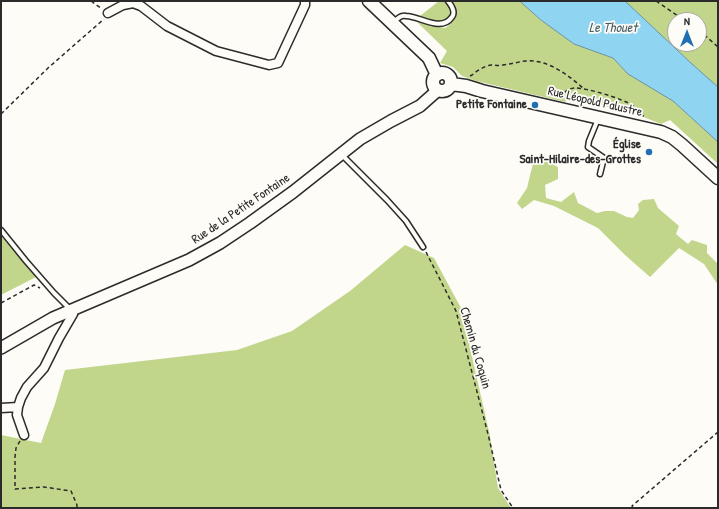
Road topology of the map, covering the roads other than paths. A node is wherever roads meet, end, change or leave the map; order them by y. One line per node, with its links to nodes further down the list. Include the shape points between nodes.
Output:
1 (305, 1): 4 (street, via 278,63 269,65 216,51 167,26 133,3)
2 (369, 1): 5 (main road)
3 (448, 1): 5 (lane, via 454,9 454,15 442,24 406,16 400,16)
4 (108, 13)
5 (393, 23): 6 (main road, via 429,58)
6 (438, 75): 7 (main road, via 446,74); 8 (main road, via 434,82)
7 (451, 84): 8 (main road, via 446,90); 9 (main road, Rue Léopold Palustre)
8 (438, 90): 10 (street, Rue de la Petite Fontaine, via 420,106 360,139)
9 (599, 117): 11 (lane, via 588,147 604,158); 12 (main road, Rue Léopold Palustre, via 672,137)
10 (340, 154): 14 (lane, via 406,221); 15 (street, Rue de la Petite Fontaine, via 294,192 220,243 189,260)
11 (600, 174)
12 (718, 178)
13 (1, 230): 15 (lane)
14 (423, 247)
15 (71, 310): 16 (street, Rue de la Petite Fontaine); 17 (street, via 74,314 44,368 28,387)
16 (1, 348)
17 (18, 407): 18 (street); 19 (street, via 17,415)
18 (1, 408)
19 (24, 435)

